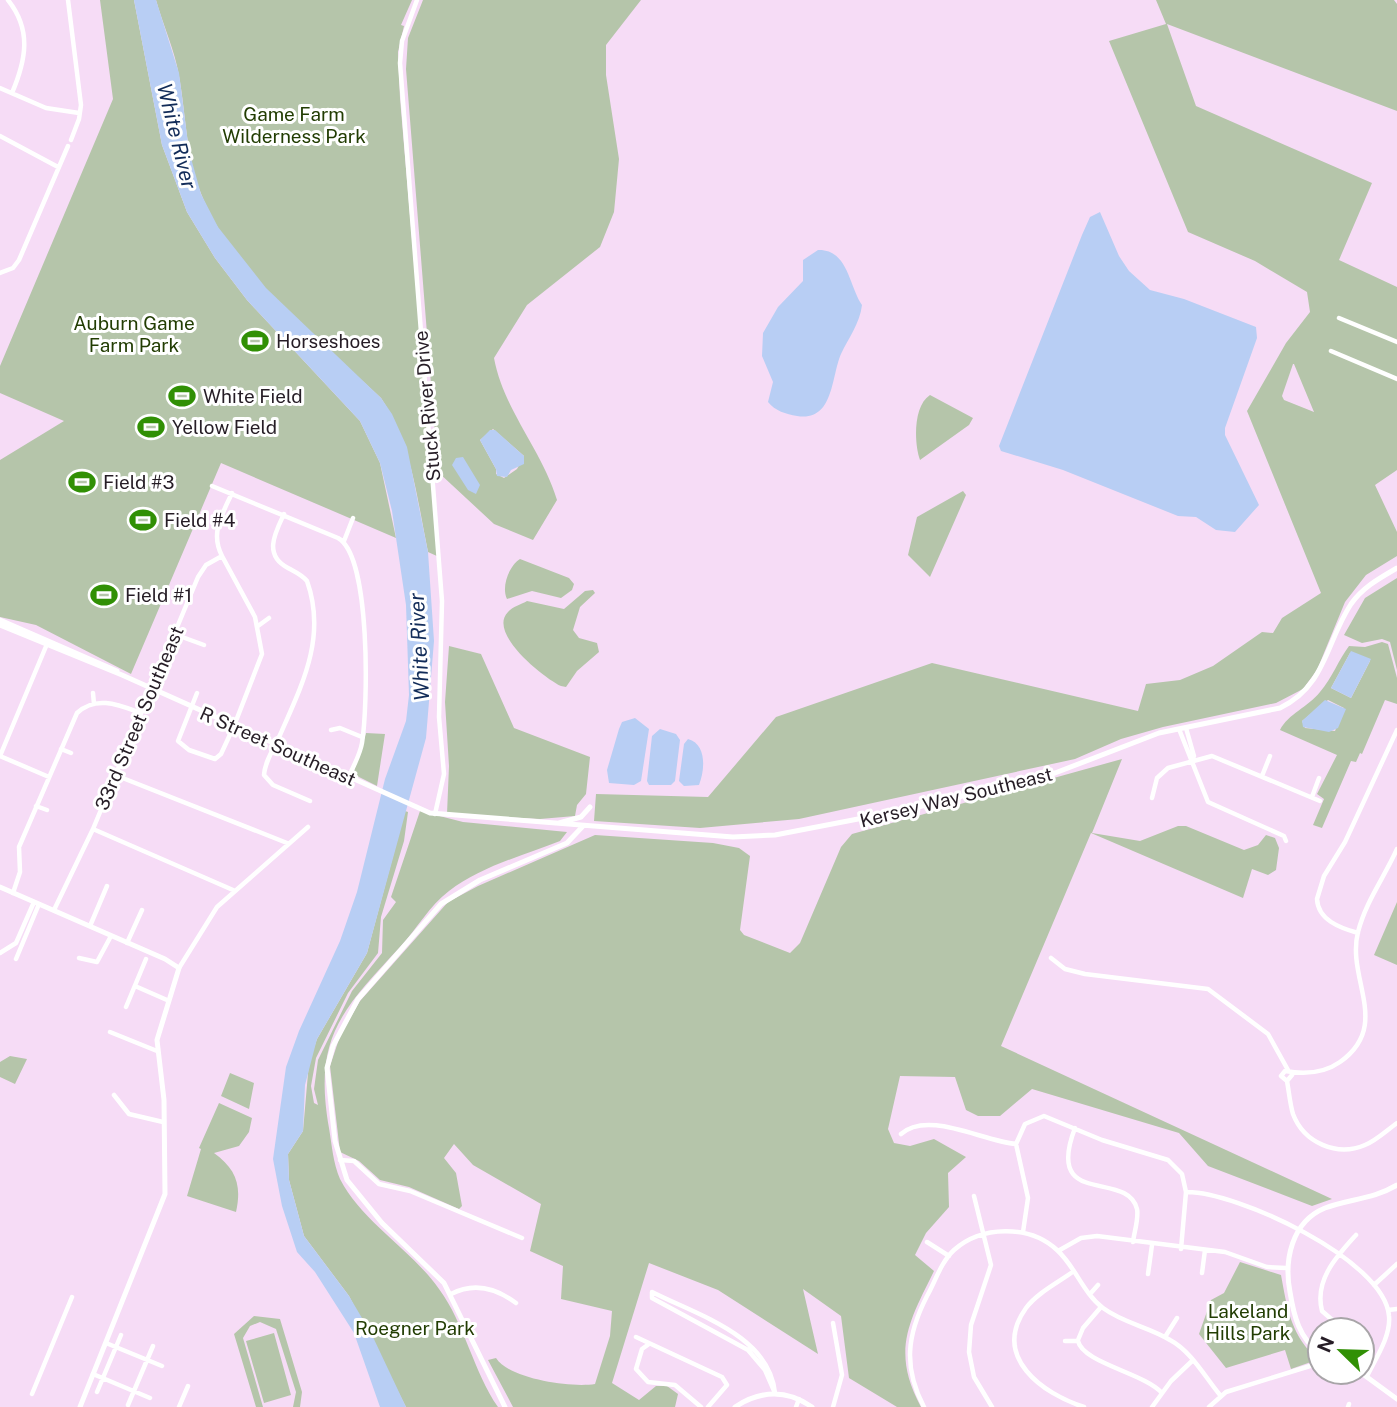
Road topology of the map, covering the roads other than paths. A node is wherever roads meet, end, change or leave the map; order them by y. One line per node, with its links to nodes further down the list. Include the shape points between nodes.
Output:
1 (8, 0): 5 (street, via 25,41 24,62)
2 (68, 0): 6 (street)
3 (417, 0): 60 (street, Stuck River Drive, via 402,41 400,63 442,601 439,717 444,774)
4 (0, 88): 5 (street)
5 (12, 93): 6 (street, via 54,110)
6 (79, 113): 8 (street)
7 (0, 136): 10 (street)
8 (71, 140)
9 (68, 146): 10 (street)
10 (58, 167): 11 (street, via 19,260)
11 (0, 273)
12 (1339, 318): 13 (street)
13 (1397, 342)
14 (1331, 351): 15 (street)
15 (1397, 379)
16 (212, 486): 17 (street)
17 (232, 493): 18 (street); 21 (street, via 216,531)
18 (284, 514): 20 (street); 42 (street, via 272,551 281,564 307,581 314,639 308,670)
19 (353, 518): 20 (street)
20 (344, 541): 41 (street, via 353,557 363,608)
21 (222, 556): 25 (street); 26 (street, 33rd Street Southeast, via 203,569)
22 (1397, 568): 37 (street, Kersey Way Southeast, via 1355,599 1321,671 1297,699 1272,711)
23 (270, 618): 25 (street)
24 (0, 623): 27 (street, R Street Southeast); 29 (street, R Street Southeast, via 89,656)
25 (258, 626): 36 (street, via 260,662)
26 (174, 634): 28 (street); 30 (street, 33rd Street Southeast)
27 (47, 643): 29 (street, R Street Southeast); 45 (street)
28 (204, 645)
29 (122, 675): 30 (street, R Street Southeast)
30 (152, 688): 34 (street, R Street Southeast); 35 (street, 33rd Street Southeast)
31 (93, 693): 33 (street)
32 (197, 693): 34 (street)
33 (94, 704): 35 (street, via 113,703); 43 (street, via 78,712)
34 (191, 706): 36 (street, R Street Southeast); 36 (street, via 180,745 204,757 217,758)
35 (141, 713): 48 (street, 33rd Street Southeast)
36 (234, 726): 42 (street, R Street Southeast)
37 (1186, 728): 38 (street, Kersey Way Southeast); 47 (street)
38 (1179, 729): 47 (street); 63 (street, Kersey Way Southeast, via 1055,773 885,815 775,835 694,836)
39 (331, 730): 41 (street, via 341,728)
40 (1395, 732): 76 (street, via 1345,842 1321,882 1317,904 1322,914)
41 (362, 737): 51 (street)
42 (275, 745): 51 (street, R Street Southeast); 55 (street, via 265,778)
43 (61, 748): 44 (street); 49 (street)
44 (71, 753)
45 (0, 756): 49 (street)
46 (1270, 756): 50 (street)
47 (1192, 760): 50 (street, via 1221,758); 53 (street, via 1162,773); 65 (street, via 1208,802 1284,836)
48 (115, 775): 64 (street, 33rd Street Southeast); 66 (street)
49 (49, 776): 57 (street)
50 (1262, 776): 54 (street)
51 (348, 778): 60 (street, R Street Southeast)
52 (1319, 778): 54 (street)
53 (1152, 797)
54 (1312, 797): 56 (street)
55 (310, 801)
56 (1320, 801)
57 (36, 806): 59 (street); 71 (street, via 19,847 20,872)
58 (590, 807): 61 (street, via 575,820)
59 (47, 810)
60 (435, 814): 61 (street, Kersey Way Southeast)
61 (549, 824): 63 (street, Kersey Way Southeast)
62 (308, 827): 66 (street)
63 (583, 827): 98 (street, via 566,843 448,898 358,999 333,1046 327,1068)
64 (93, 829): 70 (street); 73 (street, 33rd Street Southeast)
65 (1286, 841)
66 (287, 843): 70 (street)
67 (1397, 849): 76 (street, via 1371,895)
68 (107, 886): 75 (street)
69 (0, 887): 71 (street)
70 (234, 890): 84 (street, via 209,918)
71 (13, 893): 72 (street)
72 (37, 903): 73 (street); 79 (street, via 16,943); 83 (street)
73 (54, 910): 75 (street)
74 (142, 910): 78 (street)
75 (90, 926): 77 (street)
76 (1358, 933): 90 (street, via 1357,967 1366,1012 1362,1034 1337,1064)
77 (111, 936): 78 (street); 80 (street, via 97,962)
78 (128, 943): 84 (street)
79 (0, 953)
80 (79, 958)
81 (1051, 958): 90 (street, via 1065,969 1085,974 1208,989 1262,1029)
82 (146, 959): 85 (street)
83 (16, 960)
84 (179, 968): 86 (street)
85 (135, 986): 86 (street); 87 (street)
86 (167, 1000): 89 (street)
87 (125, 1007)
88 (110, 1032): 89 (street)
89 (157, 1051): 93 (street)
90 (1290, 1073): 91 (street); 91 (street, via 1281,1076)
91 (1287, 1081): 94 (street, via 1300,1127 1329,1147 1363,1146)
92 (114, 1095): 93 (street, via 129,1114)
93 (163, 1122): 138 (street, via 163,1203)
94 (1397, 1123)
95 (1075, 1128): 97 (street, via 1038,1116 1020,1130); 100 (street, via 1168,1160 1182,1174); 108 (street, via 1067,1152 1070,1169 1081,1181 1134,1202 1138,1213)
96 (901, 1134): 97 (street, via 910,1128 941,1124 985,1140)
97 (1016, 1144): 103 (street, via 1028,1198)
98 (339, 1160): 106 (street, via 351,1160 379,1184 414,1192); 122 (street, via 356,1194)
99 (1397, 1185): 102 (street, via 1372,1197 1322,1209)
100 (1186, 1192): 102 (street, via 1221,1195); 110 (street)
101 (974, 1196): 104 (street)
102 (1299, 1230): 113 (street); 116 (street)
103 (1023, 1232): 104 (street); 112 (street)
104 (983, 1234): 114 (street); 171 (street, via 991,1265 968,1345 974,1377)
105 (1356, 1236): 113 (street)
106 (522, 1238)
107 (927, 1242): 114 (street)
108 (1133, 1242): 109 (street); 112 (street, via 1088,1236)
109 (1152, 1245): 110 (street); 119 (street)
110 (1181, 1249): 111 (street)
111 (1205, 1250): 116 (street); 118 (street)
112 (1058, 1251): 117 (street)
113 (1339, 1254): 120 (street); 129 (street, via 1324,1279 1320,1298)
114 (949, 1256): 170 (street, via 916,1317 909,1342 909,1362)
115 (1397, 1264): 120 (street)
116 (1286, 1268): 136 (street, via 1295,1321)
117 (1074, 1271): 123 (street); 172 (street, via 1026,1309 1016,1343 1023,1368 1037,1384)
118 (1202, 1273)
119 (1148, 1274)
120 (1374, 1285): 128 (street)
121 (1098, 1286): 123 (street)
122 (450, 1294): 125 (street, via 482,1287); 163 (street)
123 (1090, 1294): 126 (street)
124 (72, 1297): 155 (street)
125 (516, 1303)
126 (1101, 1307): 134 (street); 135 (street)
127 (1397, 1309): 128 (street)
128 (1388, 1310): 142 (street, via 1387,1334)
129 (1325, 1316)
130 (1177, 1318): 134 (street)
131 (833, 1323): 169 (street, via 842,1375)
132 (121, 1335): 141 (street)
133 (636, 1337): 139 (street)
134 (1166, 1337): 144 (street)
135 (1078, 1340): 137 (street); 154 (street, via 1088,1354 1150,1381)
136 (1306, 1340)
137 (1065, 1341)
138 (106, 1343): 141 (street); 147 (street)
139 (650, 1343): 164 (street, via 642,1349 636,1369 648,1382 675,1385); 165 (street, via 722,1377 727,1385)
140 (153, 1346): 143 (street)
141 (116, 1347): 143 (street); 148 (street)
142 (1376, 1357)
143 (147, 1360): 145 (street); 151 (street)
144 (1192, 1361): 154 (street); 156 (street)
145 (162, 1366)
146 (1306, 1367): 156 (street)
147 (93, 1374): 148 (street); 161 (street)
148 (103, 1378): 151 (street); 152 (street)
149 (1376, 1383): 159 (street)
150 (188, 1386): 162 (street)
151 (134, 1391): 157 (street); 160 (street)
152 (97, 1392)
153 (775, 1393): 153 (street, via 769,1366 751,1345 651,1293 652,1298 748,1350 765,1370); 158 (street); 166 (street, via 754,1396)
154 (1162, 1393): 173 (street)
155 (32, 1394)
156 (1220, 1395): 174 (street)
157 (150, 1398)
158 (799, 1399): 167 (street); 168 (street)
159 (1397, 1399)
160 (128, 1405)
161 (80, 1407)
162 (179, 1407)
163 (505, 1407)
164 (701, 1407)
165 (708, 1407)
166 (735, 1407)
167 (796, 1407)
168 (812, 1407)
169 (833, 1407)
170 (924, 1407)
171 (992, 1407)
172 (1084, 1407)
173 (1152, 1407)
174 (1209, 1407)

